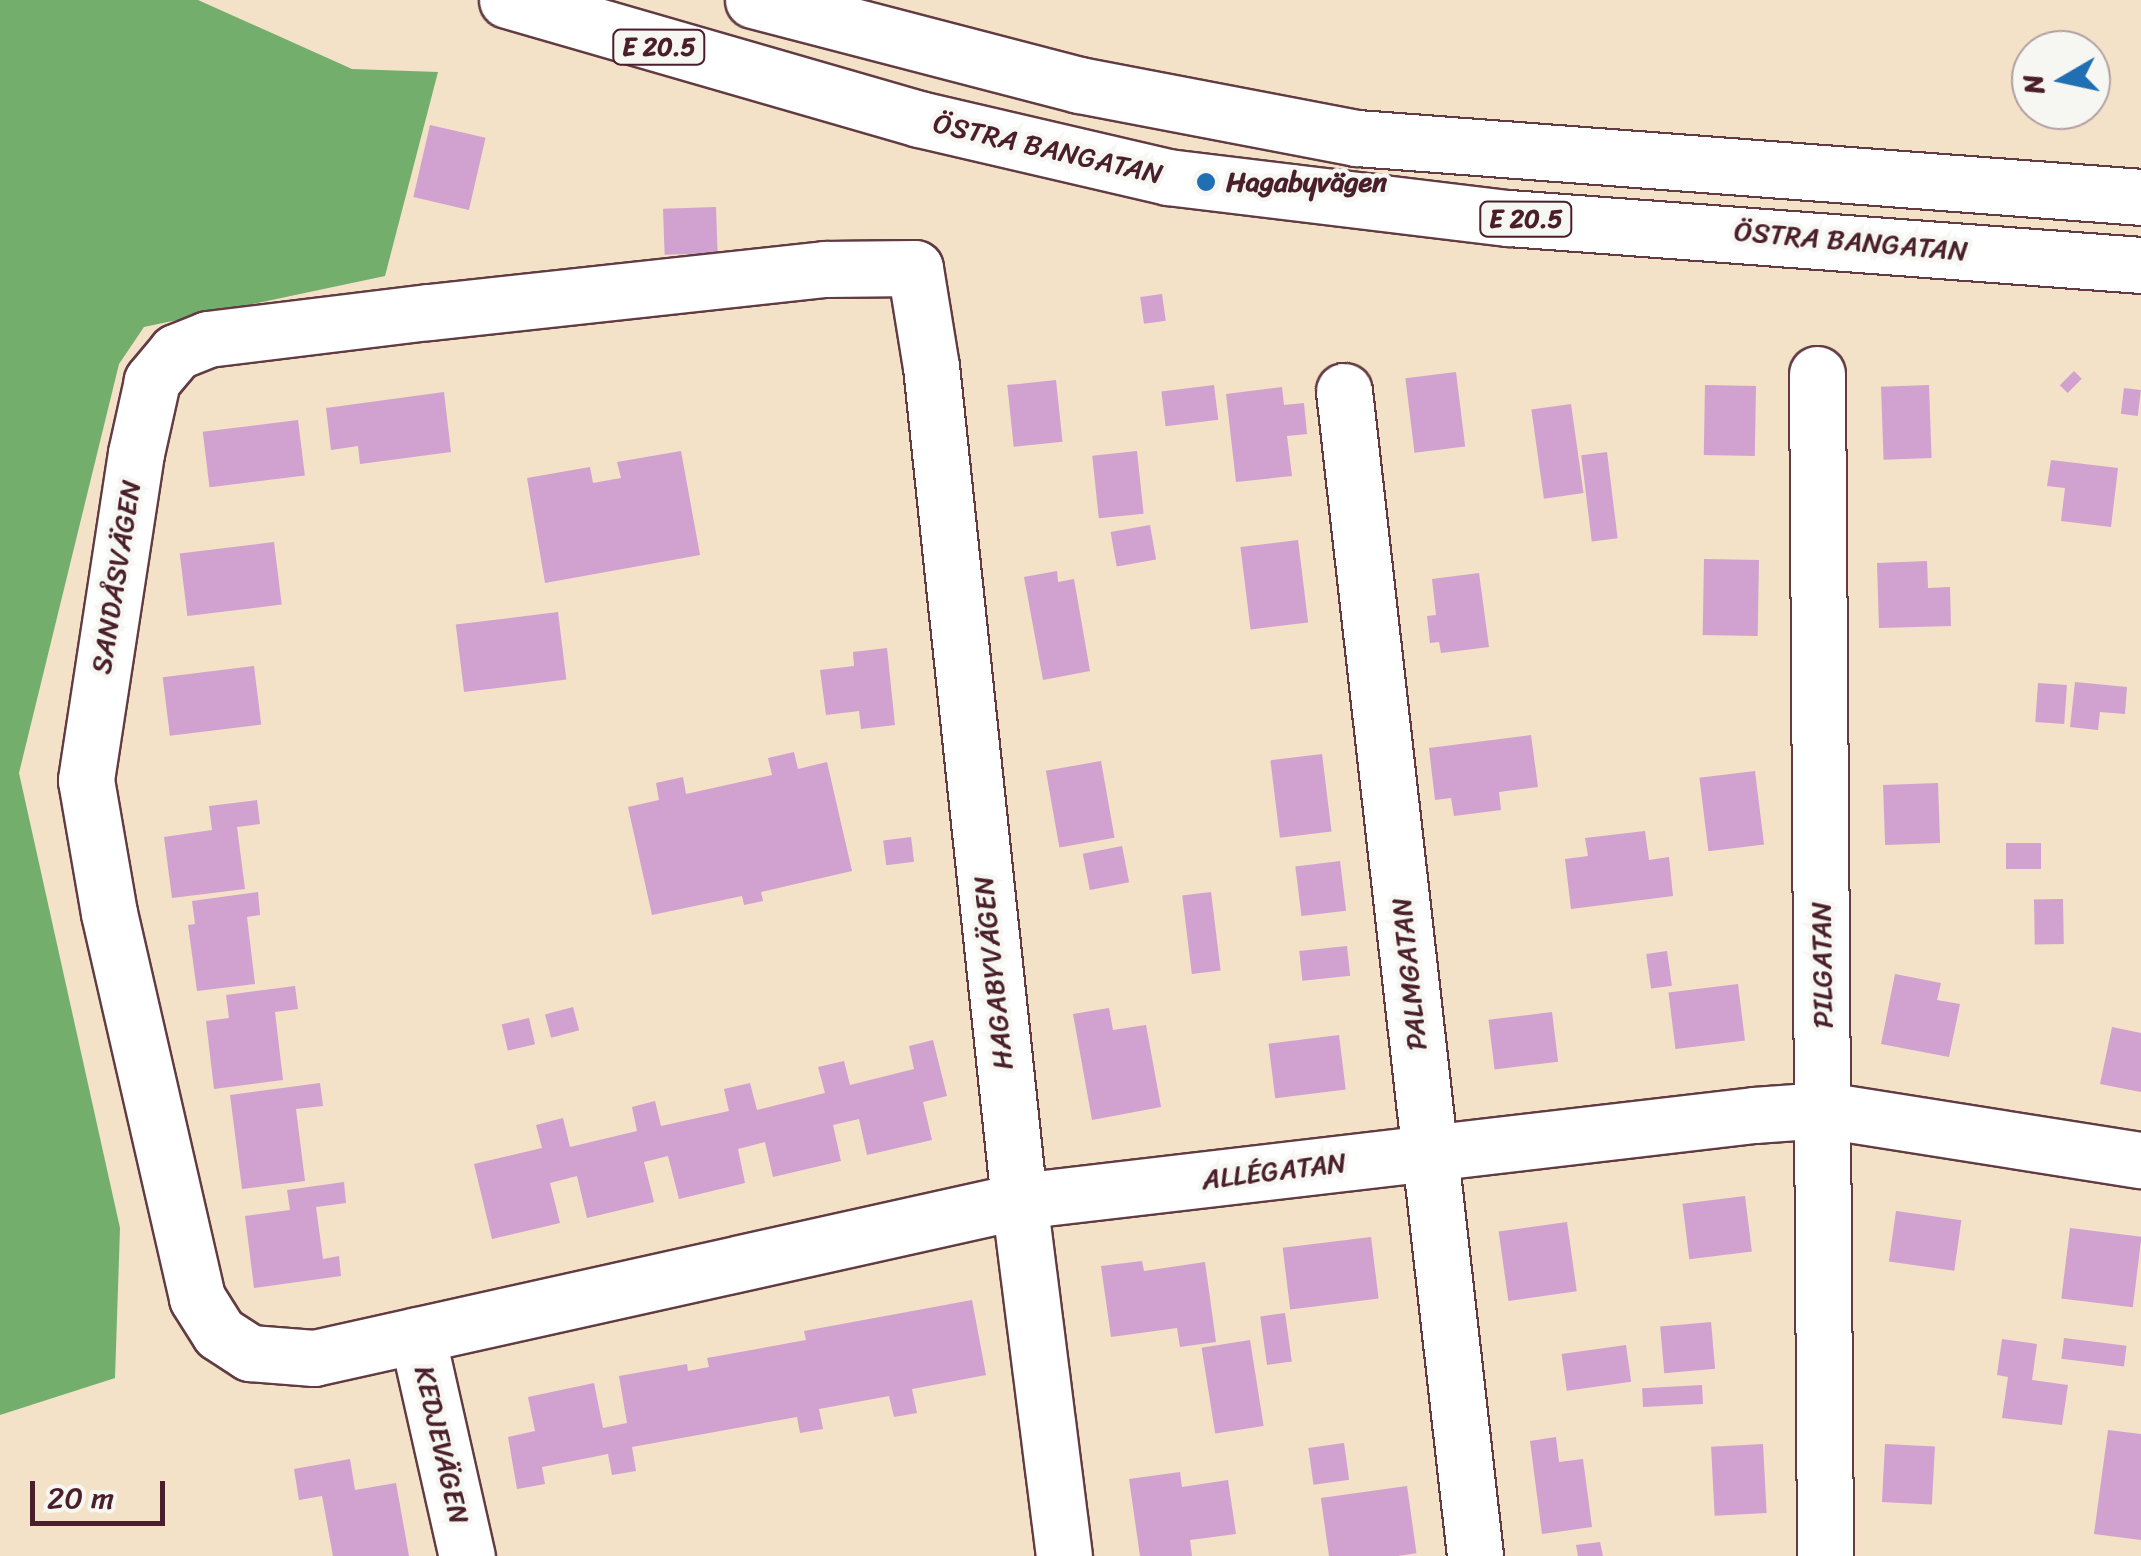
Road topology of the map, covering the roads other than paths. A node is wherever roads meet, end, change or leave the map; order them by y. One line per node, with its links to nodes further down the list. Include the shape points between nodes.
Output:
1 (507, 0): 4 (street, ÖSTRA BANGATAN / E 20.5, via 918,120 1168,177 1352,202)
2 (753, 0): 3 (street, via 934,50 1356,138)
3 (2141, 198)
4 (2141, 265)
5 (915, 270): 11 (street, HAGABYVÄGEN, via 931,366); 12 (street, SANDÅSVÄGEN, via 825,268 208,339 176,352 152,381 86,780 197,1298 218,1333 250,1353 280,1360)
6 (1817, 374): 8 (street, PILGATAN)
7 (1344, 390): 9 (street, PALMGATAN)
8 (1824, 1110): 9 (street, ALLÉGATAN); 10 (street, ALLÉGATAN); 16 (street, PILGATAN)
9 (1433, 1150): 11 (street, ALLÉGATAN); 15 (street, PALMGATAN)
10 (2141, 1160)
11 (1019, 1201): 12 (street, ALLÉGATAN); 14 (street, HAGABYVÄGEN)
12 (417, 1335): 13 (street, KEDJEVÄGEN)
13 (467, 1556)
14 (1064, 1556)
15 (1475, 1556)
16 (1825, 1556)

